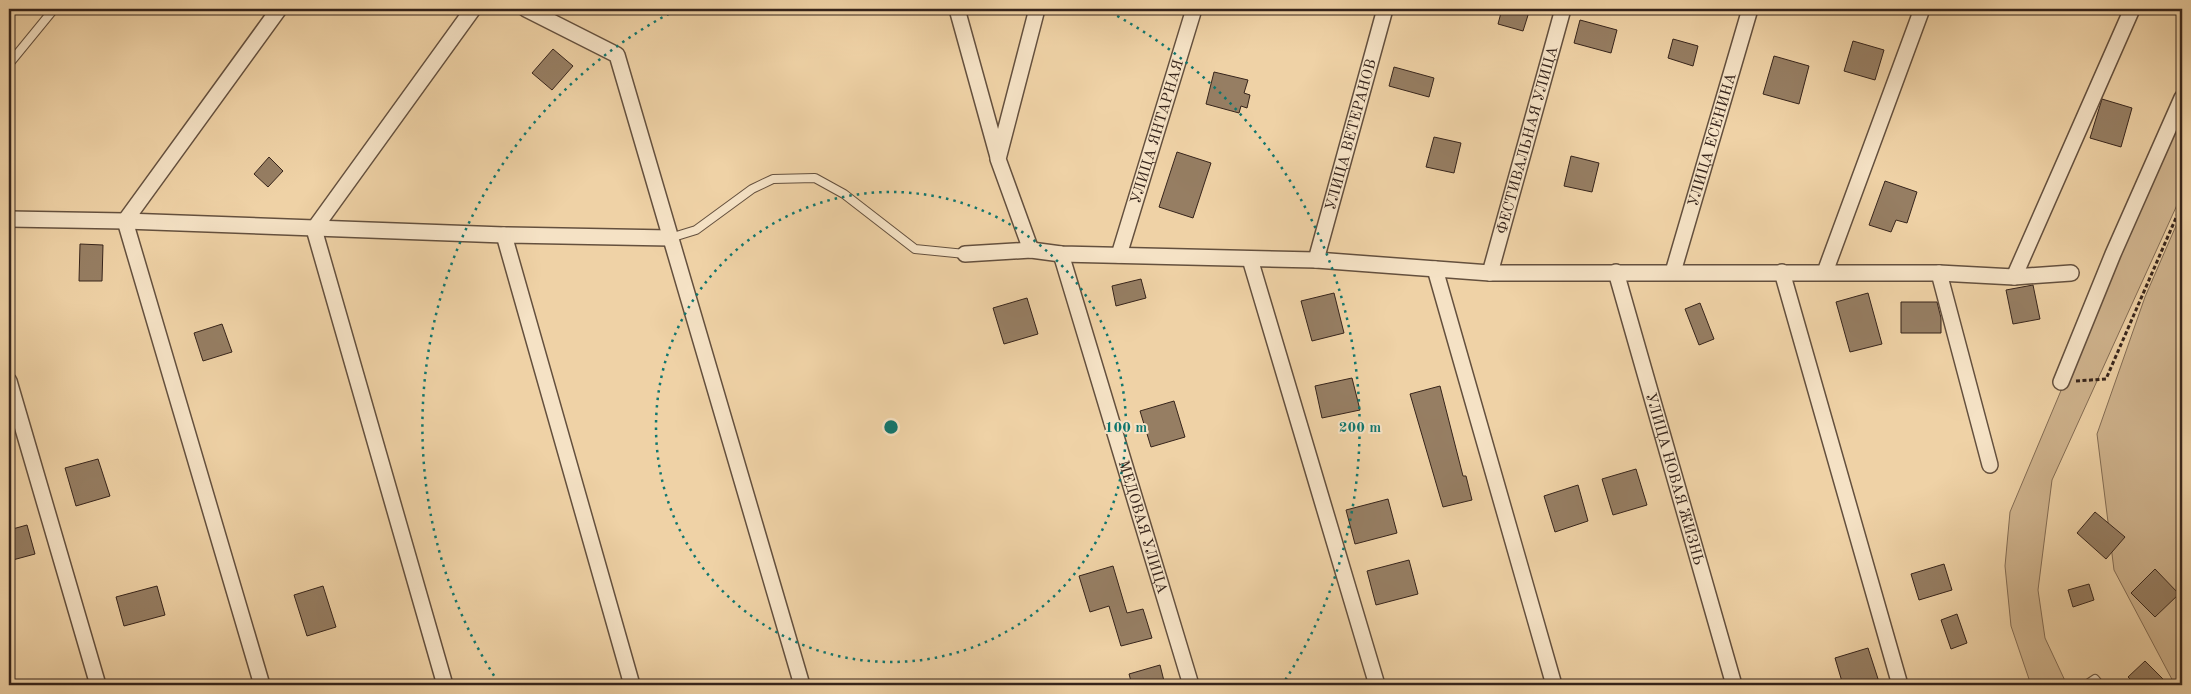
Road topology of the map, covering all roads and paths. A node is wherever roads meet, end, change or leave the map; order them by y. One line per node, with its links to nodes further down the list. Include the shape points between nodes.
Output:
1 (54, 9): 13 (lane)
2 (279, 9): 18 (street)
3 (473, 9): 19 (street)
4 (526, 9): 21 (street, via 617,55)
5 (957, 9): 15 (street)
6 (1038, 9): 15 (street)
7 (1194, 9): 25 (street, УЛИЦА ЯНТАРНАЯ)
8 (1386, 9): 27 (street, УЛИЦА ВЕТЕРАНОВ)
9 (1564, 9): 33 (street, ФЕСТИВАЛЬНАЯ УЛИЦА)
10 (1750, 9): 30 (street, УЛИЦА ЕСЕНИНА)
11 (1922, 9): 32 (street)
12 (2132, 9): 36 (street)
13 (9, 64)
14 (2182, 98): 38 (street)
15 (998, 159): 22 (street)
16 (2182, 204): 38 (path, via 2106,379)
17 (9, 219): 18 (street)
18 (125, 221): 19 (street); 41 (street)
19 (314, 229): 20 (street); 42 (street)
20 (504, 235): 21 (street); 43 (street)
21 (670, 238): 23 (lane, via 696,230 752,189 773,179 815,178 844,194 914,249); 44 (street)
22 (1031, 250): 23 (street); 24 (street)
23 (965, 254)
24 (1061, 254): 25 (street); 45 (street, МЕДОВАЯ УЛИЦА)
25 (1119, 255): 26 (street)
26 (1250, 259): 27 (street); 46 (street)
27 (1316, 260): 28 (street)
28 (1435, 269): 33 (street); 47 (street)
29 (1616, 272): 30 (street); 33 (street); 48 (street, УЛИЦА НОВАЯ ЖИЗНЬ)
30 (1673, 272): 31 (street)
31 (1782, 272): 32 (street); 49 (street)
32 (1826, 272): 34 (street)
33 (1490, 273)
34 (1939, 273): 36 (street); 39 (street)
35 (2071, 273): 36 (street)
36 (2014, 277)
37 (9, 380): 40 (street)
38 (2061, 382)
39 (1990, 465)
40 (98, 685)
41 (262, 685)
42 (445, 685)
43 (632, 685)
44 (802, 685)
45 (1190, 685)
46 (1377, 685)
47 (1554, 685)
48 (1734, 685)
49 (1900, 685)
50 (2086, 685): 51 (lane, via 2095,679)
51 (2100, 685)

